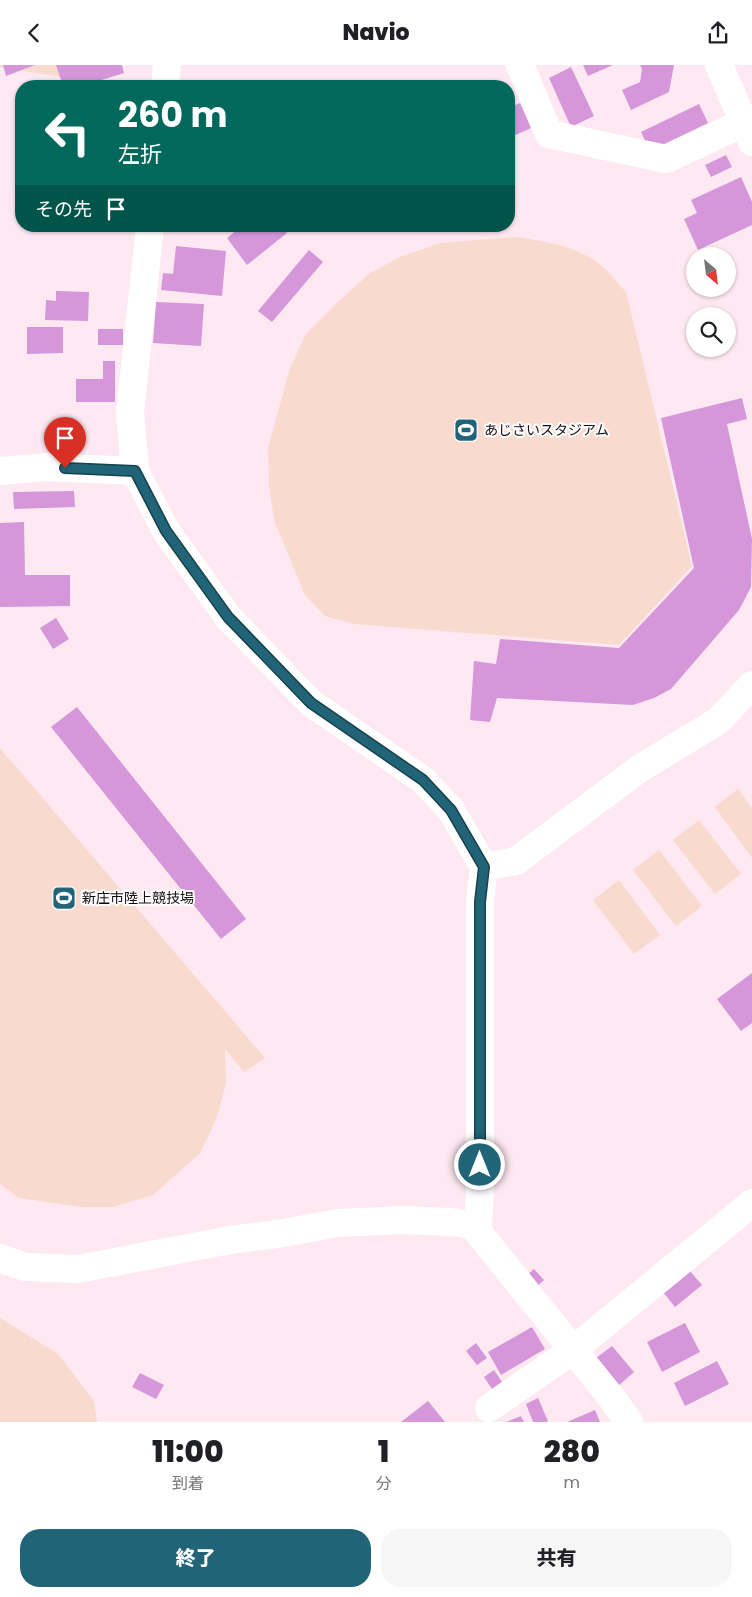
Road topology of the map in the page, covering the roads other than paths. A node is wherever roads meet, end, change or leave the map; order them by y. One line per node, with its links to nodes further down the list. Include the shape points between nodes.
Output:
1 (167, 65): 4 (street)
2 (520, 65): 5 (street, via 549,134 666,159)
3 (719, 65): 5 (street)
4 (166, 80)
5 (750, 128)
6 (149, 232): 8 (street, via 130,413)
7 (0, 471): 8 (street, via 47,467)
8 (135, 471): 10 (street, via 166,531 228,617 311,703 423,780 451,810)
9 (752, 685): 10 (street, via 718,721 639,769 516,861)
10 (484, 867): 12 (street, via 480,902)
11 (752, 1203): 14 (street)
12 (478, 1225): 13 (street, via 402,1220 338,1223 78,1269 25,1267); 14 (street, via 478,1232)
13 (0, 1257)
14 (573, 1350): 15 (street); 16 (street)
15 (489, 1408)
16 (629, 1422)

